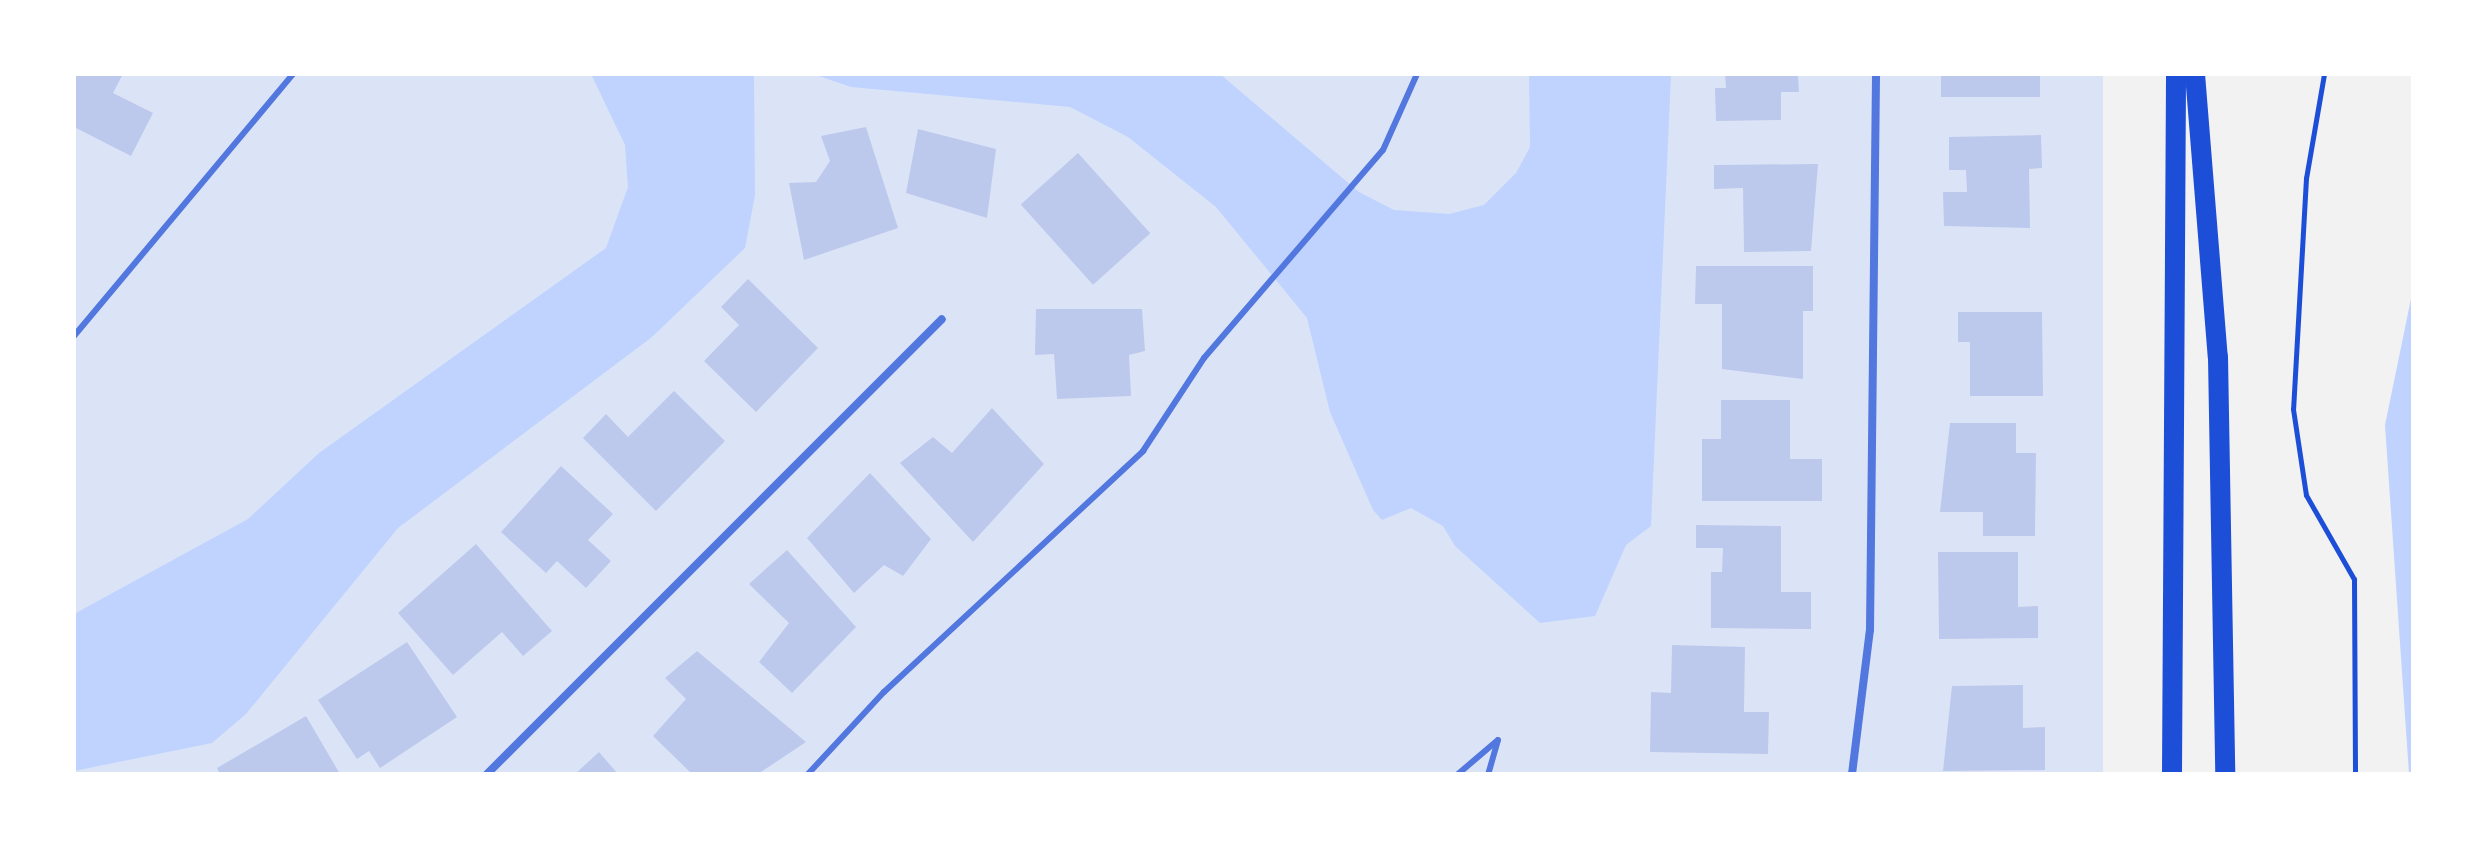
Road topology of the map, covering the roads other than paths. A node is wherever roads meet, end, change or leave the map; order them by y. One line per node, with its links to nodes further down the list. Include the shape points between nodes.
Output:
1 (293, 74): 7 (lane)
2 (1417, 74): 9 (lane, via 1372,165 1204,358 1143,451 884,692)
3 (1876, 74): 12 (street, via 1870,614)
4 (2176, 74): 13 (main road)
5 (2195, 74): 14 (main road, via 2218,357)
6 (942, 319): 8 (street)
7 (74, 336)
8 (487, 774)
9 (808, 774)
10 (1458, 774): 11 (lane, via 1498,740)
11 (1488, 774)
12 (1852, 774)
13 (2172, 774)
14 (2225, 774)

